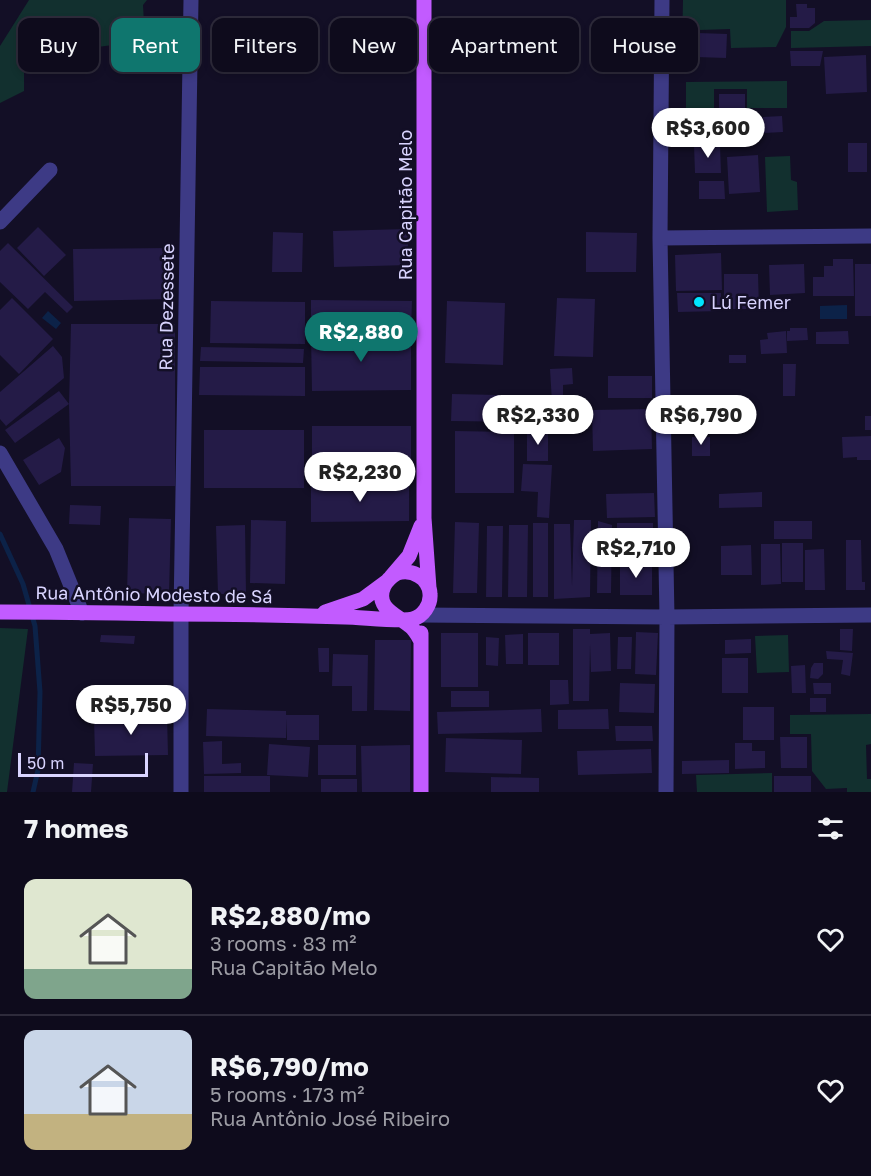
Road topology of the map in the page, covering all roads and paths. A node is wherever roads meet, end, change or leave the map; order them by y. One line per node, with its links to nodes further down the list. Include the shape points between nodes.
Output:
1 (191, 0): 14 (street, Rua Dezessete)
2 (424, 0): 9 (main road, Rua Capitão Melo)
3 (662, 0): 7 (street)
4 (50, 170): 5 (street)
5 (0, 222)
6 (871, 236): 7 (street)
7 (660, 238): 19 (street)
8 (0, 453): 13 (street, via 56,549)
9 (424, 518): 10 (main road, Rua Capitão Melo, via 412,550); 11 (main road, Rua Capitão Melo)
10 (388, 580): 11 (main road, via 398,573 412,573 425,581); 16 (main road, Rua Antônio Modesto de Sá, via 356,602); 20 (main road, via 383,604)
11 (429, 591): 15 (street, via 435,603); 17 (main road, via 429,602)
12 (0, 612): 13 (main road, Rua Antônio Modesto de Sá)
13 (82, 613): 14 (main road, Rua Antônio Modesto de Sá)
14 (181, 614): 16 (main road, Rua Antônio Modesto de Sá); 22 (street, Rua Dezessete)
15 (450, 614): 17 (street); 19 (street)
16 (308, 615): 20 (main road, Rua Antônio Modesto de Sá)
17 (421, 615): 20 (main road); 21 (main road)
18 (871, 615): 19 (street)
19 (667, 617): 24 (street)
20 (399, 619): 21 (main road)
21 (421, 641): 23 (main road)
22 (181, 792)
23 (421, 792)
24 (666, 792)

